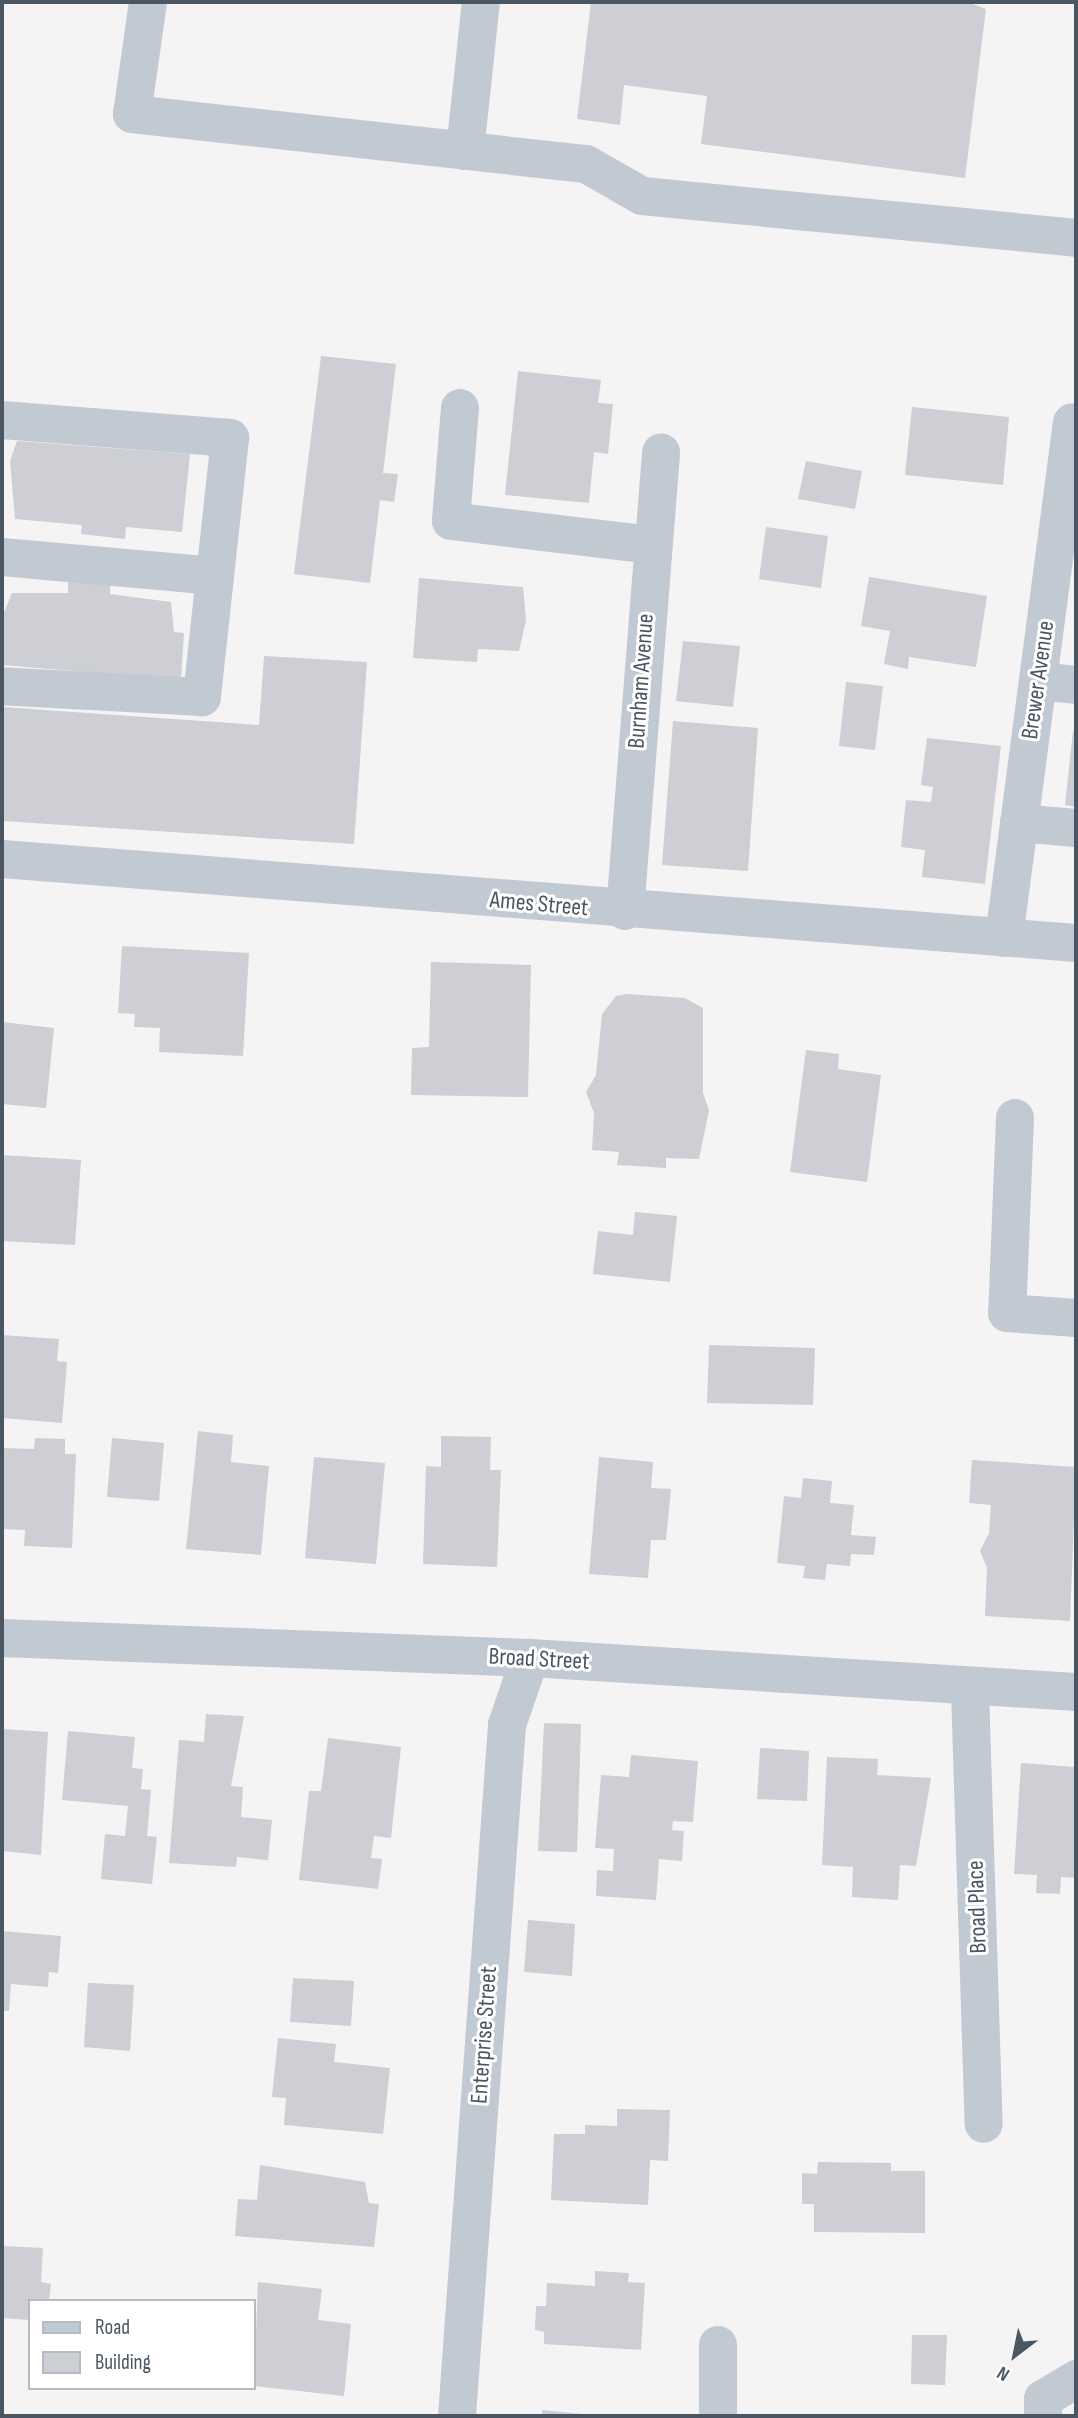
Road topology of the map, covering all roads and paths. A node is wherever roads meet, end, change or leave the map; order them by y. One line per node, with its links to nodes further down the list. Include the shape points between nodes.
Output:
1 (148, 2): 3 (street, via 132,114)
2 (481, 2): 3 (street)
3 (465, 151): 4 (street, via 586,164 642,197)
4 (1076, 238)
5 (460, 408): 9 (street, via 451,521)
6 (2, 420): 11 (street, via 230,438)
7 (1072, 422): 12 (street, Brewer Avenue)
8 (661, 452): 9 (street, Burnham Avenue)
9 (651, 545): 18 (street, Burnham Avenue)
10 (2, 557): 11 (street)
11 (215, 576): 14 (street, via 202,697)
12 (1038, 681): 13 (street); 15 (street, Brewer Avenue)
13 (1076, 685)
14 (2, 686)
15 (1019, 823): 16 (street); 19 (street, Brewer Avenue)
16 (1076, 828)
17 (2, 859): 18 (street, Ames Street)
18 (625, 911): 19 (street, Ames Street)
19 (1004, 938): 20 (street, Ames Street)
20 (1076, 943)
21 (1015, 1118): 22 (street, via 1007,1313)
22 (1076, 1318)
23 (2, 1638): 24 (street, Broad Street)
24 (530, 1658): 25 (street, Broad Street); 30 (street, Enterprise Street, via 507,1725)
25 (970, 1690): 26 (street, Broad Street); 27 (street, Broad Place)
26 (1076, 1692)
27 (984, 2124)
28 (718, 2345): 31 (street)
29 (1076, 2379): 32 (street, via 1043,2399)
30 (457, 2416)
31 (718, 2416)
32 (1044, 2416)

